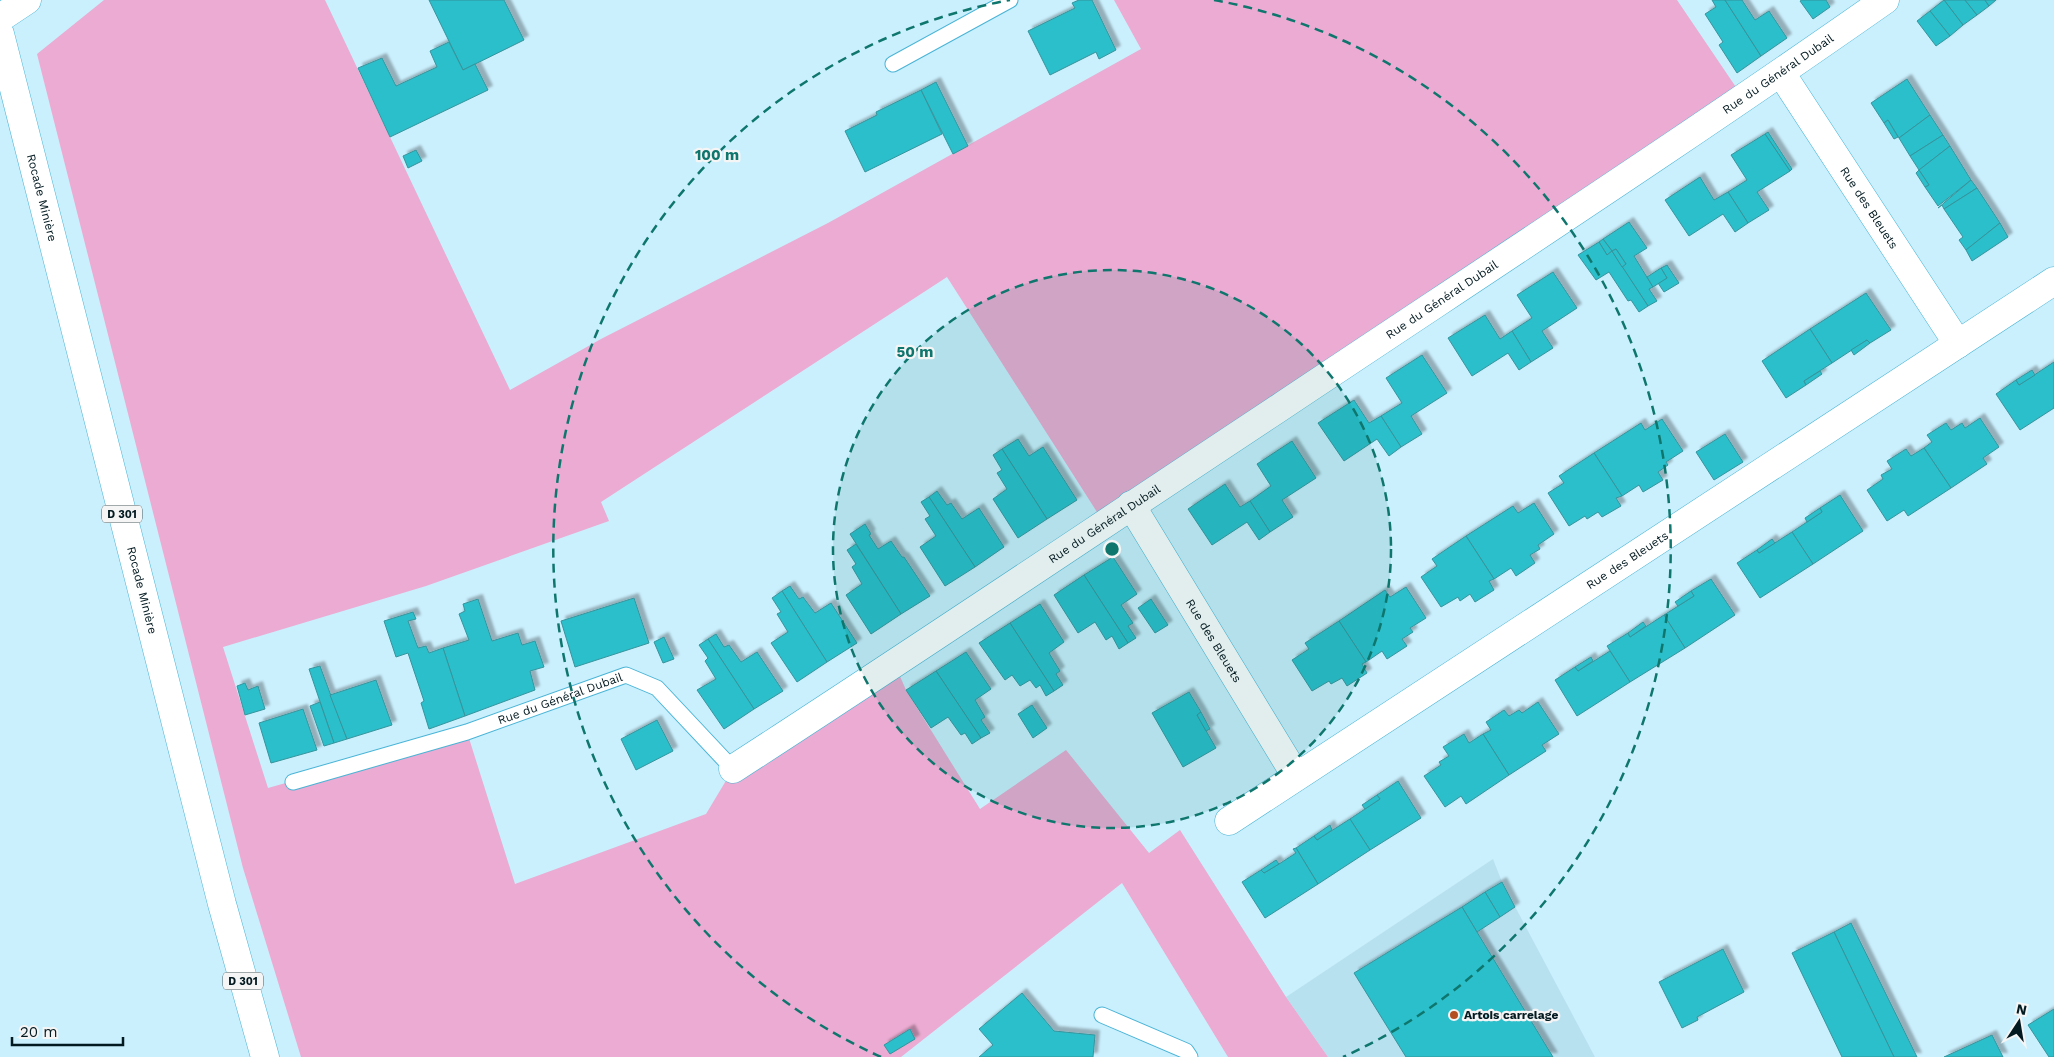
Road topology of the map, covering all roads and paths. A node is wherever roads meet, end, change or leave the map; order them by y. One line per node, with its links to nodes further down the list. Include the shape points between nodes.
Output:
1 (26, 0): 4 (main road)
2 (1010, 0): 6 (lane)
3 (1885, 0): 7 (main road, Rue du Général Dubail)
4 (0, 18)
5 (0, 34): 16 (main road, Rocade Minière / D 301, via 217,885)
6 (893, 64)
7 (1781, 73): 9 (main road, Rue des Bleuets); 10 (main road, Rue du Général Dubail)
8 (2054, 282): 9 (main road, Rue des Bleuets)
9 (1958, 344): 12 (main road, Rue des Bleuets)
10 (1131, 505): 11 (main road, Rue du Général Dubail, via 895,665); 12 (main road, Rue des Bleuets)
11 (733, 769): 13 (lane, Rue du Général Dubail, via 657,688 626,675 467,732)
12 (1296, 776): 14 (main road, Rue des Bleuets)
13 (293, 782)
14 (1230, 820)
15 (1102, 1015): 17 (lane, via 1186,1051)
16 (265, 1057)
17 (1190, 1057)

